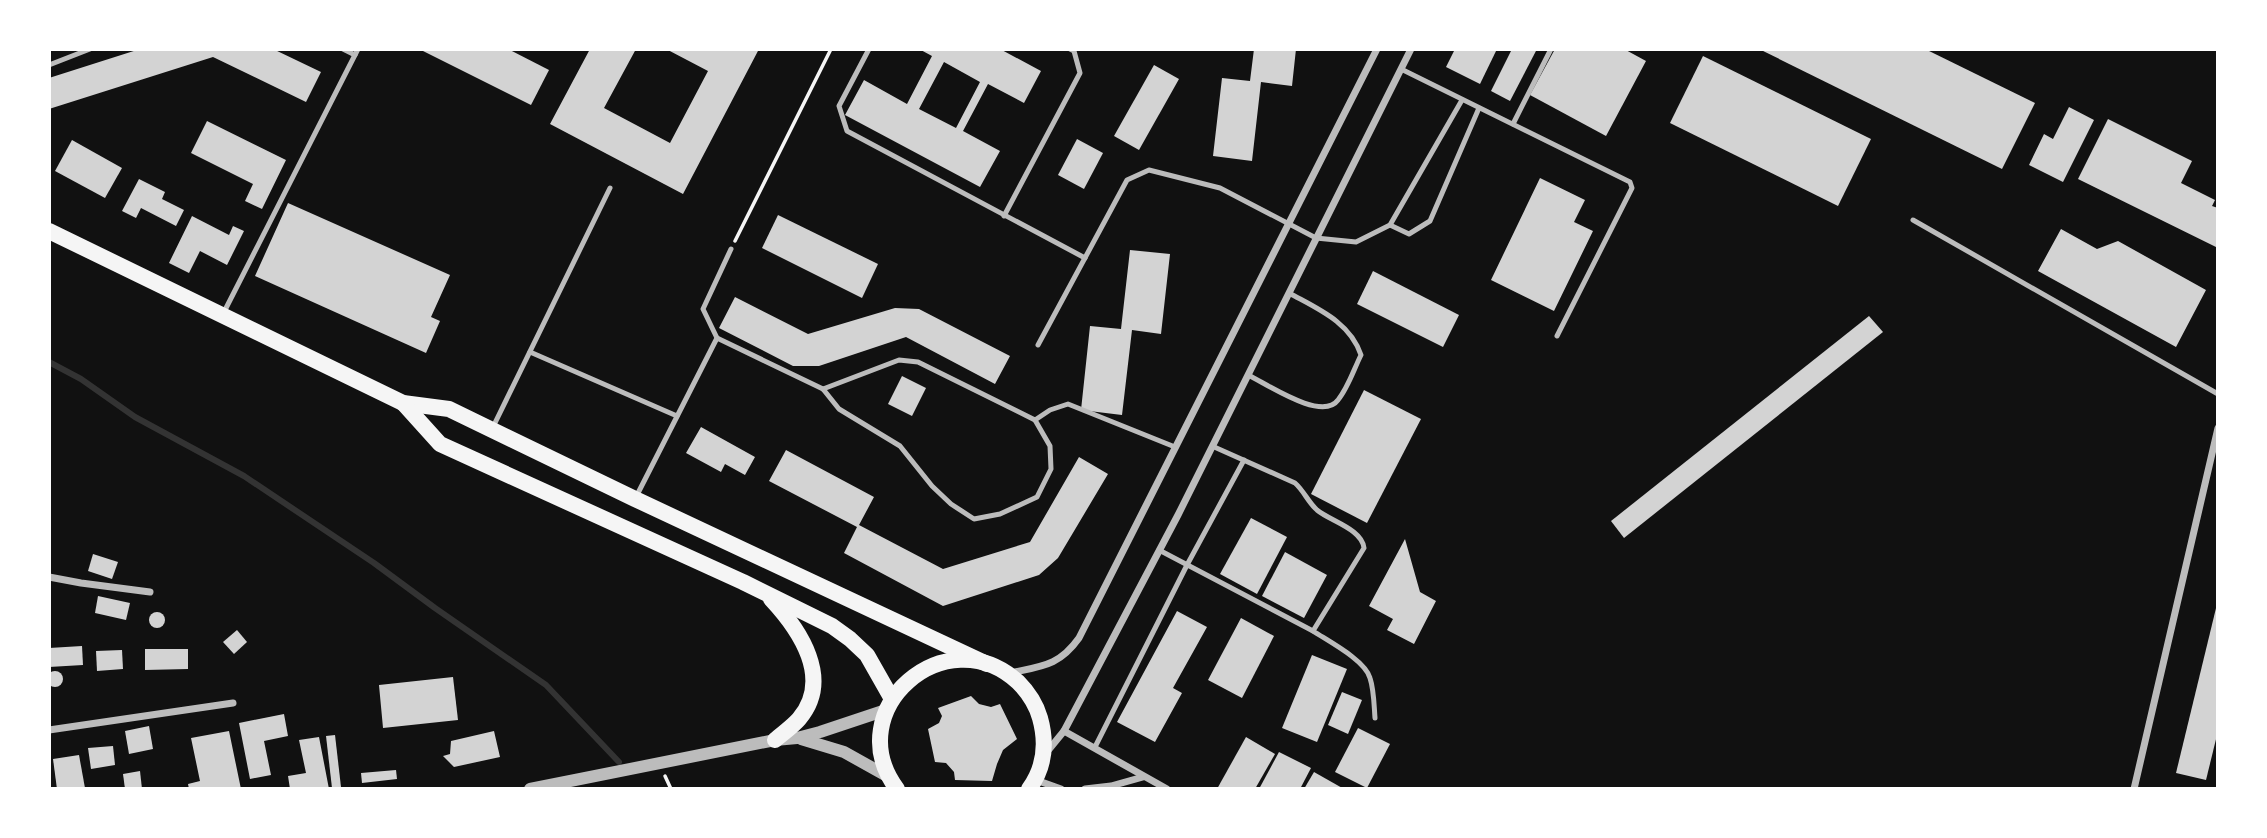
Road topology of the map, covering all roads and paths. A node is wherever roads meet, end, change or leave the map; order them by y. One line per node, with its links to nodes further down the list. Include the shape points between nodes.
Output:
1 (90, 49): 10 (lane)
2 (343, 49): 9 (lane)
3 (831, 49): 22 (path)
4 (869, 49): 16 (lane, via 839,106 847,131)
5 (1070, 49): 16 (lane, via 1080,73)
6 (1377, 49): 18 (street)
7 (1411, 49): 11 (street)
8 (1551, 49): 14 (lane)
9 (357, 52): 25 (lane)
10 (49, 65)
11 (1401, 69): 12 (lane); 21 (street)
12 (1462, 100): 13 (lane); 19 (lane)
13 (1479, 108): 14 (lane); 19 (lane, via 1430,221 1409,234)
14 (1513, 124): 26 (lane, via 1630,182 1632,188)
15 (610, 188): 29 (lane)
16 (1004, 216): 23 (lane)
17 (1913, 220): 32 (lane)
18 (1288, 224): 21 (lane); 23 (lane, via 1220,188 1149,170 1127,180); 39 (street)
19 (1390, 225): 21 (lane, via 1356,242)
20 (49, 231): 25 (highway)
21 (1316, 238): 24 (street)
22 (731, 249): 27 (lane, via 703,309)
23 (1085, 258): 28 (lane)
24 (1289, 293): 30 (street); 30 (lane, via 1335,318 1356,340 1361,355 1337,402 1326,408 1311,407)
25 (223, 314): 33 (highway)
26 (1557, 336)
27 (717, 338): 31 (lane); 34 (lane)
28 (1038, 345)
29 (530, 352): 34 (lane); 37 (lane)
30 (1248, 375): 38 (street)
31 (823, 388): 35 (lane, via 899,360 918,362); 35 (lane, via 839,409 900,446 932,486 974,519 1000,514 1037,497 1051,469 1050,446)
32 (2218, 394)
33 (403, 404): 37 (highway, via 449,409); 46 (highway, via 440,444)
34 (677, 416): 41 (lane)
35 (1035, 420): 39 (lane, via 1068,404)
36 (2218, 428): 66 (street)
37 (491, 430): 41 (highway)
38 (1212, 446): 40 (lane); 42 (street)
39 (1175, 447): 49 (street, via 1074,646 1049,664)
40 (1244, 460): 43 (lane); 47 (lane, via 1295,483 1320,512 1363,541 1364,548)
41 (635, 499): 48 (highway)
42 (1159, 550): 43 (lane); 54 (street)
43 (1187, 565): 47 (lane); 57 (lane)
44 (49, 577): 45 (street)
45 (150, 592)
46 (764, 593): 51 (highway, via 850,639 867,655); 56 (highway, via 796,629 814,678 800,718)
47 (1313, 631): 52 (lane, via 1366,669)
48 (988, 664): 49 (highway); 51 (highway, via 966,660 923,669 905,682)
49 (1008, 673): 58 (highway, via 1038,710)
50 (233, 703): 53 (street)
51 (889, 705): 55 (street); 60 (highway, via 880,732 881,754)
52 (1375, 718)
53 (49, 730)
54 (1065, 731): 57 (street); 58 (street)
55 (797, 738): 56 (street); 60 (street, via 844,752)
56 (775, 740): 62 (street)
57 (1095, 747): 59 (street)
58 (1044, 756): 61 (highway)
59 (1143, 776): 64 (street); 65 (street)
60 (892, 782)
61 (1033, 784): 63 (street)
62 (530, 789)
63 (1061, 789)
64 (1085, 789)
65 (1167, 789)
66 (2134, 789)

